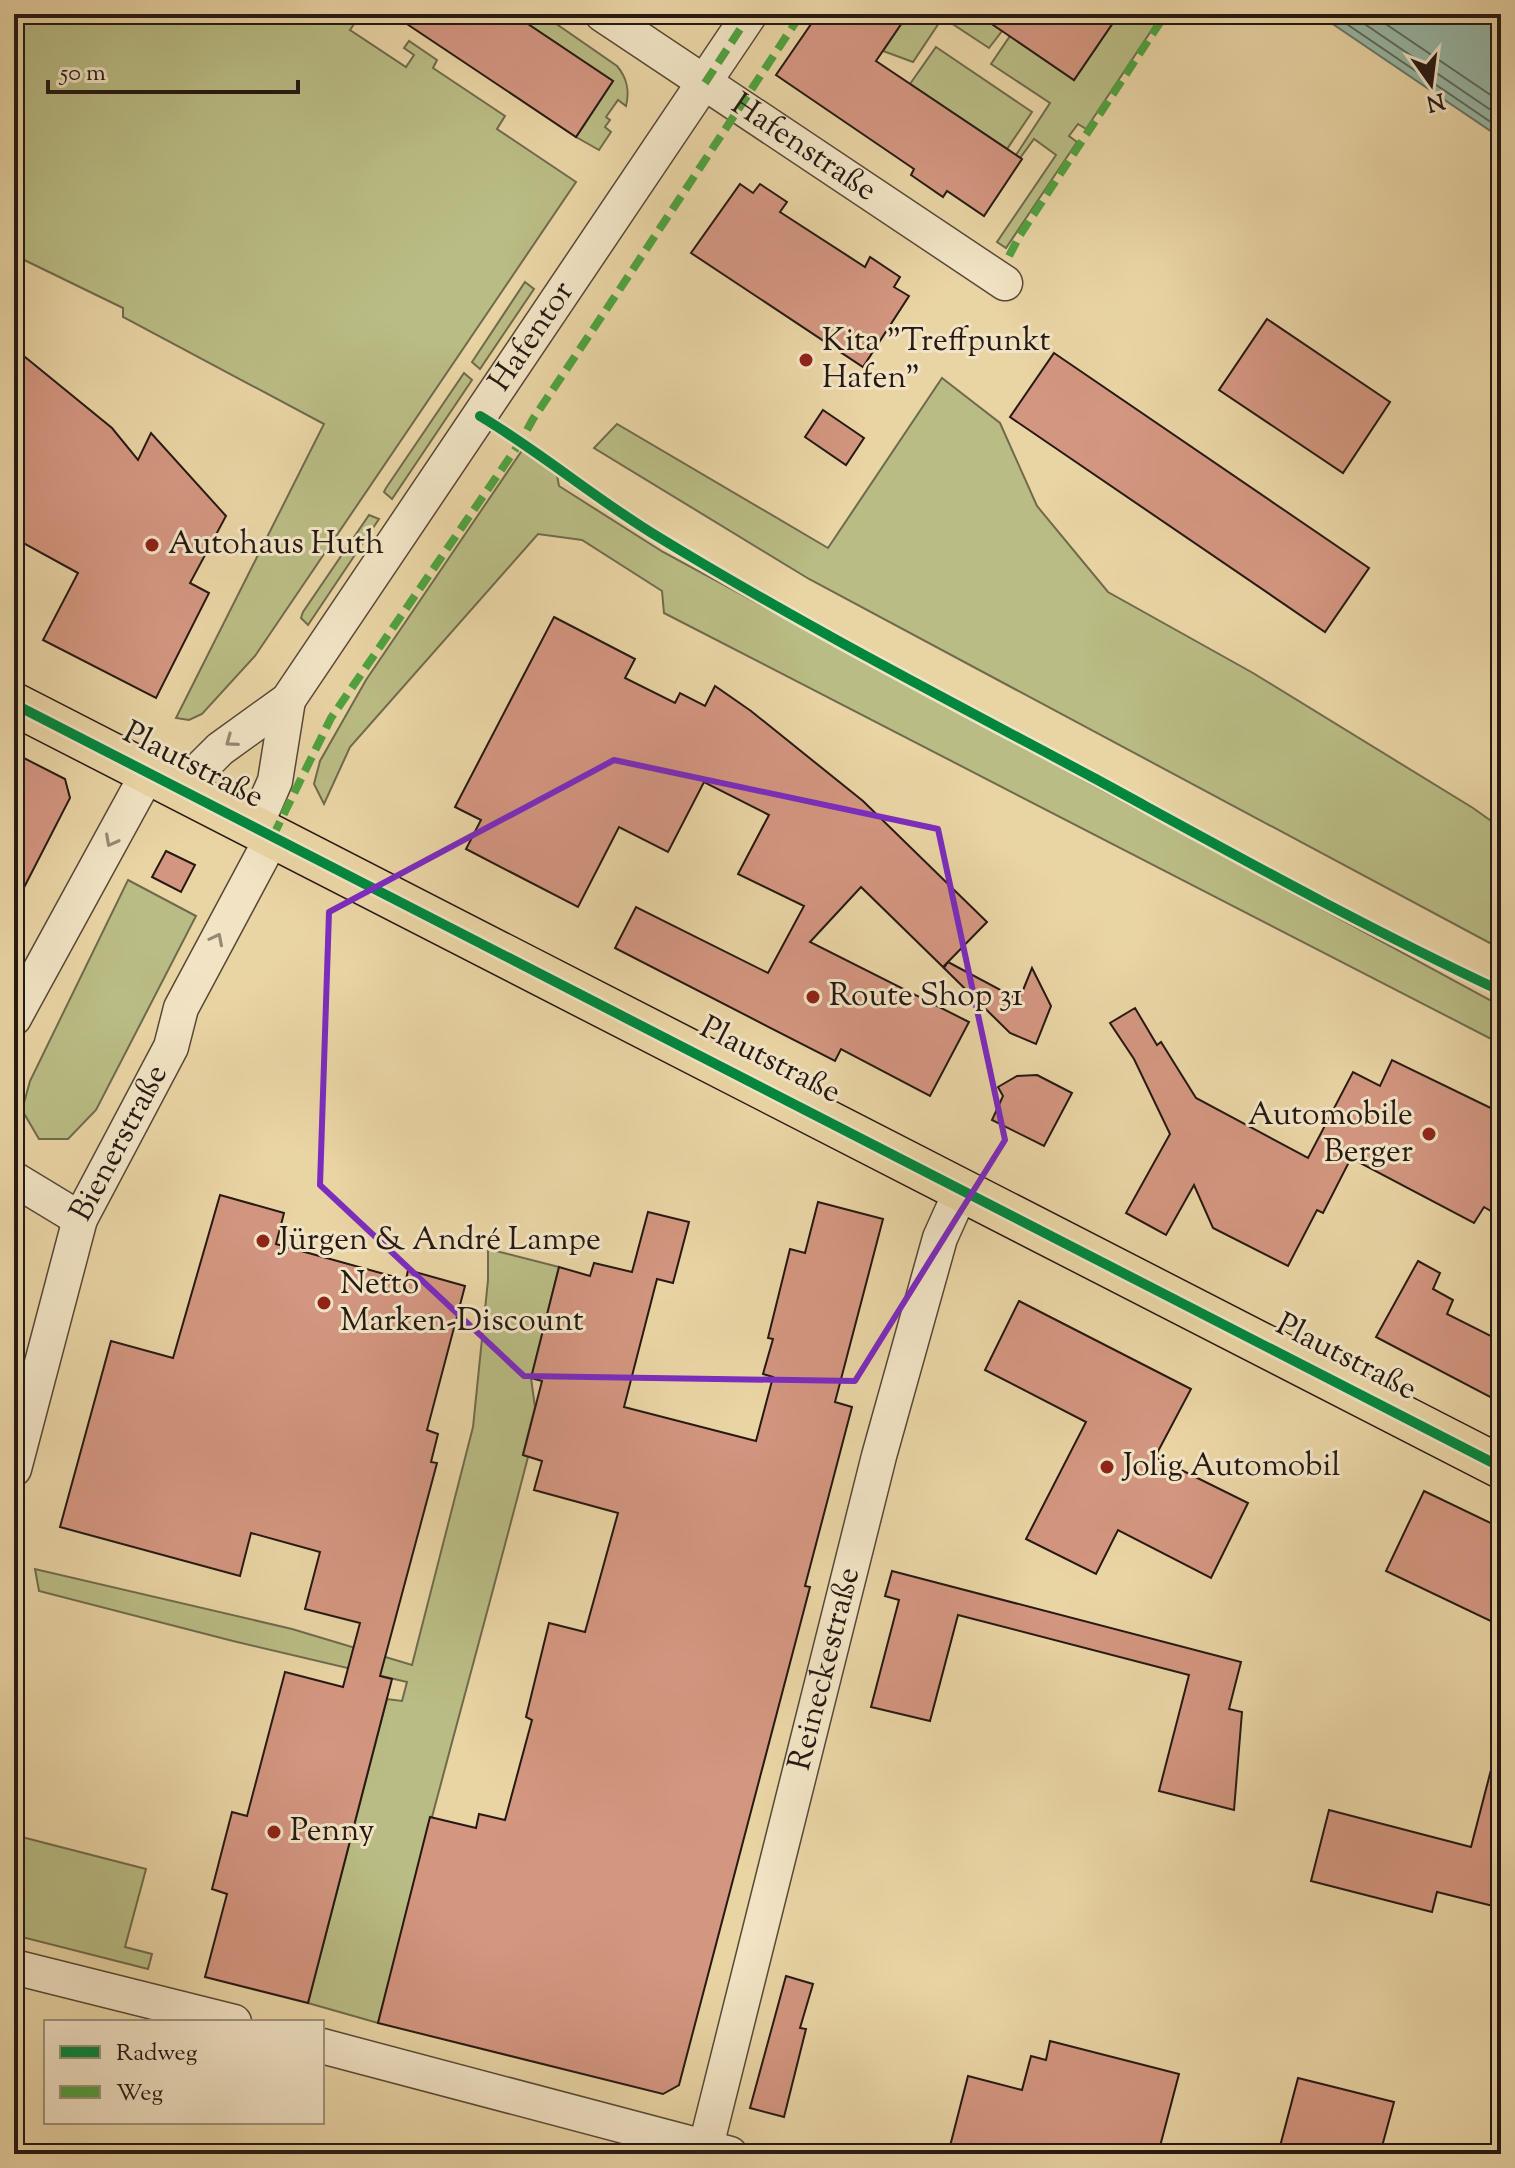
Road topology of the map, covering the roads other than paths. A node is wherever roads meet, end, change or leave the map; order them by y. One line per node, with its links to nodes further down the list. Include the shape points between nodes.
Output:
1 (602, 14): 3 (street, Hafenstraße)
2 (750, 14): 3 (street, Hafentor)
3 (705, 83): 4 (street, Hafenstraße); 5 (street, Hafentor)
4 (1005, 283)
5 (288, 700): 7 (street, Hafentor, one-way to 7); 8 (street, Hafentor)
6 (14, 704): 7 (main road, Plautstraße)
7 (164, 781): 8 (main road, Plautstraße); 9 (street, Hafentor, one-way to 9)
8 (264, 831): 11 (main road, Plautstraße); 12 (street, Bienerstraße, one-way to 8, via 171,1047 181,1008)
9 (14, 1018)
10 (14, 1179): 12 (street)
11 (962, 1189): 13 (main road, Plautstraße); 18 (street, Reineckestraße, via 940,1238 879,1456)
12 (80, 1219): 14 (street, Bienerstraße)
13 (1501, 1467)
14 (14, 1469)
15 (14, 1967): 16 (street)
16 (226, 2020)
17 (324, 2047): 18 (street)
18 (714, 2152)

